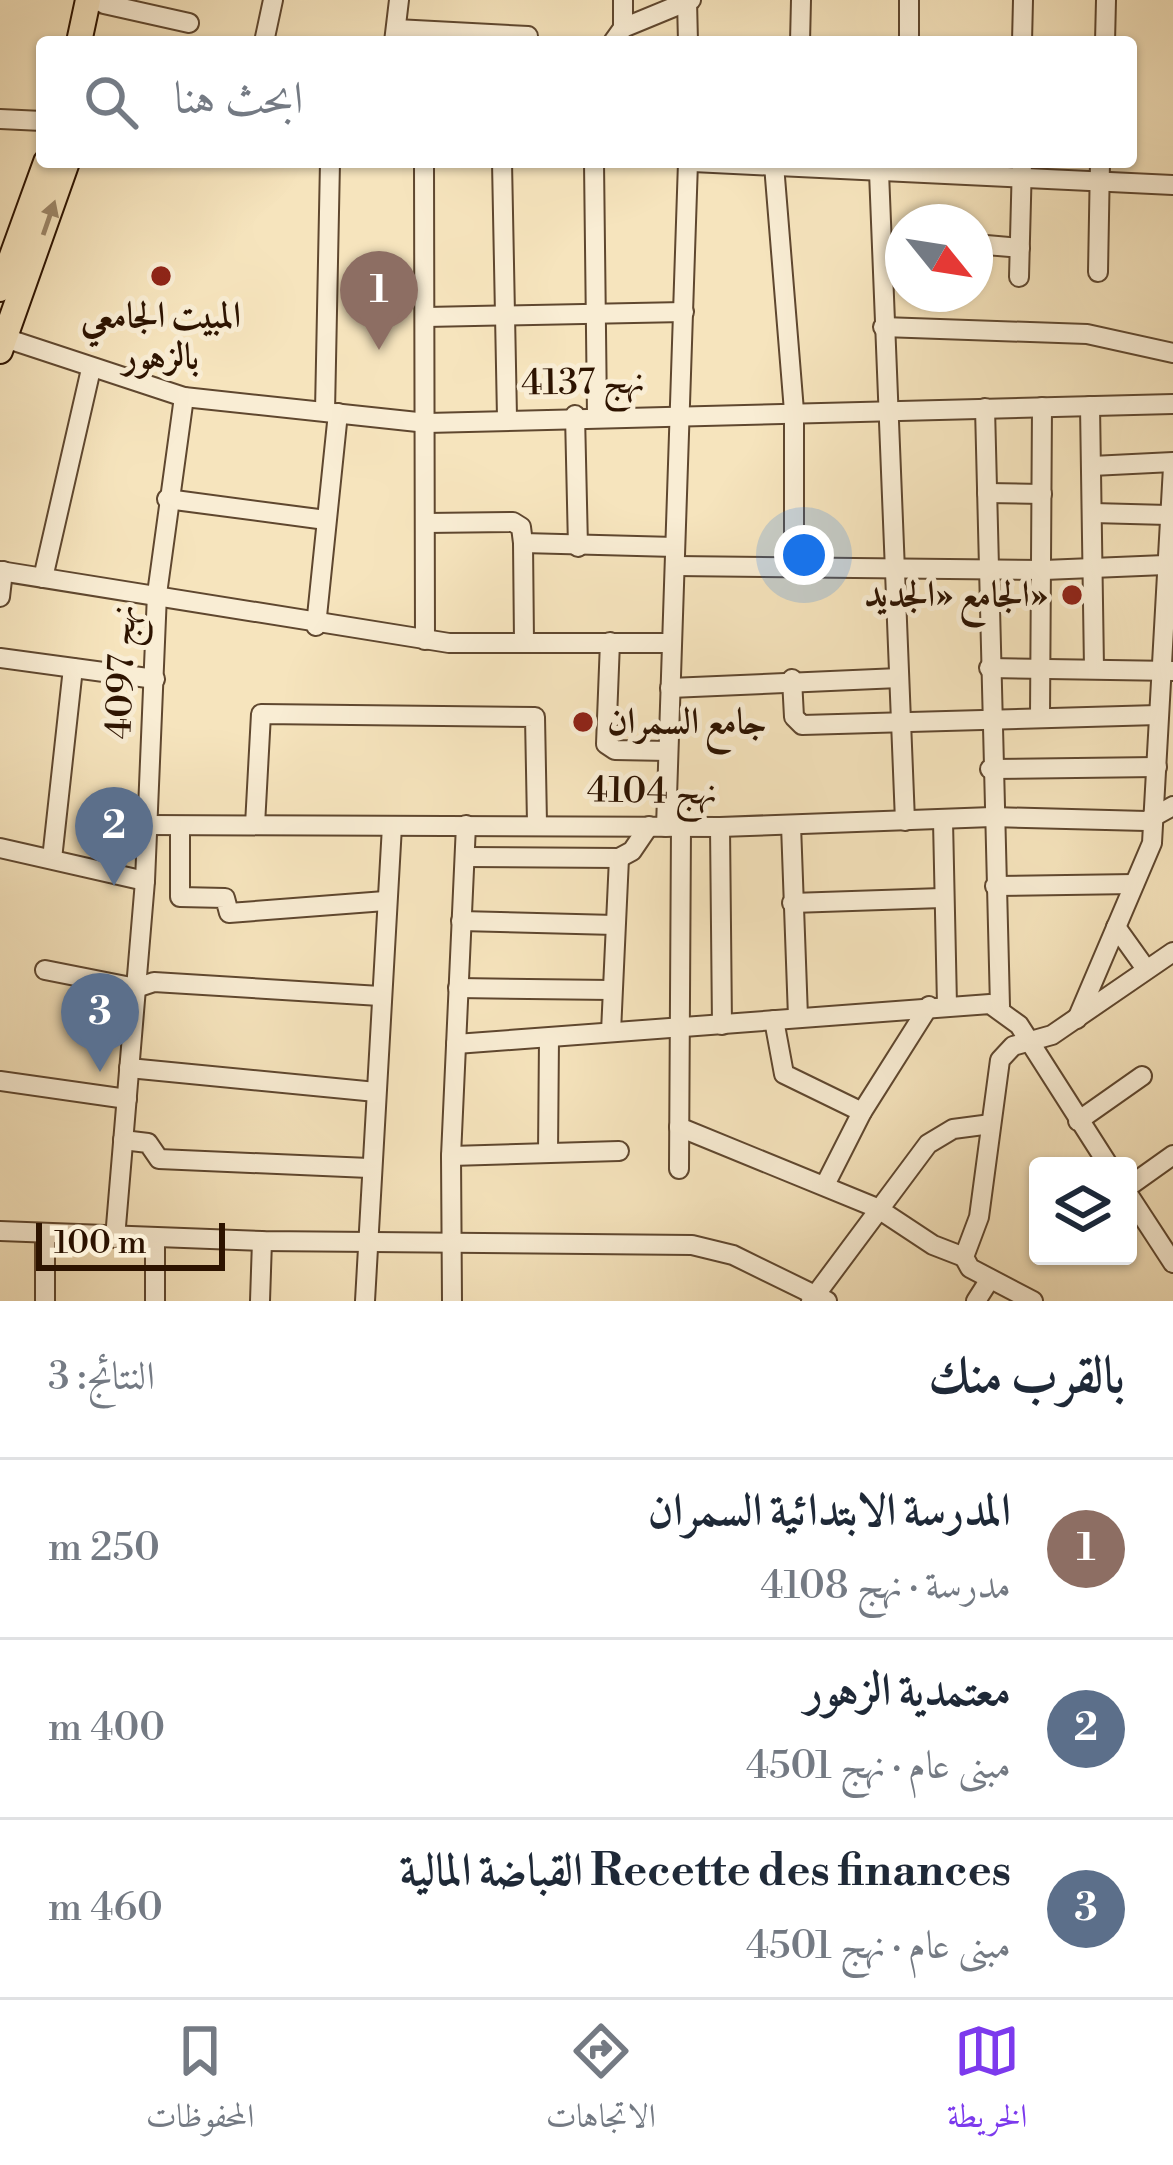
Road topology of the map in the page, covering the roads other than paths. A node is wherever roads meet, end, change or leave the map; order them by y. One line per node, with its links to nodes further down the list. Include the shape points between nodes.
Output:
1 (273, 0): 15 (street)
2 (398, 0): 11 (street)
3 (622, 0): 12 (street)
4 (801, 0): 18 (street)
5 (909, 0): 19 (street)
6 (1023, 0): 20 (street)
7 (1106, 0): 21 (street)
8 (689, 1): 12 (street); 17 (street)
9 (99, 2): 10 (street); 13 (main road); 14 (main road)
10 (189, 23)
11 (395, 35): 16 (street)
12 (618, 35)
13 (82, 36)
14 (96, 36)
15 (265, 36)
16 (528, 36)
17 (688, 36)
18 (800, 36)
19 (909, 36)
20 (1022, 36)
21 (1105, 36)
22 (0, 119): 23 (street)
23 (36, 122)
24 (44, 168): 43 (main road)
25 (65, 168): 49 (main road, one-way to 25)
26 (330, 168): 59 (street)
27 (424, 168): 46 (street)
28 (502, 168): 47 (street)
29 (594, 168): 45 (street)
30 (690, 168): 44 (street)
31 (774, 168): 58 (street)
32 (838, 168): 37 (street)
33 (901, 168): 37 (street)
34 (964, 168): 35 (street)
35 (1022, 169): 36 (street); 40 (street)
36 (1100, 171): 38 (street); 41 (street)
37 (879, 172): 48 (street)
38 (1173, 185)
39 (993, 246): 40 (street)
40 (1019, 248): 42 (street)
41 (1098, 272)
42 (1019, 278)
43 (0, 289)
44 (684, 312): 45 (street); 62 (street)
45 (596, 314): 47 (street); 61 (street)
46 (426, 316): 47 (street); 64 (street)
47 (504, 316): 63 (street)
48 (883, 327): 50 (street, via 1087,334); 56 (street)
49 (3, 345): 51 (street, نهج 4137)
50 (1173, 353)
51 (91, 369): 52 (street, نهج 4137); 85 (street)
52 (184, 397): 59 (street, نهج 4137); 70 (street, نهج 4097)
53 (1173, 404): 54 (street, نهج 4137)
54 (1090, 406): 55 (street, نهج 4137); 66 (street)
55 (1042, 407): 57 (street, نهج 4137); 69 (street)
56 (887, 408): 57 (street, نهج 4137); 58 (street, نهج 4137); 81 (street)
57 (985, 408): 68 (street)
58 (794, 411): 62 (street, نهج 4137); 80 (street)
59 (332, 412): 64 (street, نهج 4137); 73 (street)
60 (575, 415): 61 (street, نهج 4137); 63 (street, نهج 4137); 76 (street)
61 (597, 415): 62 (street, نهج 4137)
62 (681, 415): 77 (street)
63 (507, 417): 64 (street, نهج 4137)
64 (427, 423): 74 (street)
65 (1173, 465): 66 (street); 67 (street)
66 (1092, 466): 71 (street)
67 (1172, 481): 72 (street)
68 (987, 493): 69 (street); 78 (street)
69 (1042, 494): 83 (street)
70 (167, 499): 73 (street); 86 (street, نهج 4097)
71 (1093, 512): 72 (street); 82 (street)
72 (1168, 515): 79 (street)
73 (326, 520): 88 (street)
74 (426, 523): 75 (street, via 513,522); 89 (street)
75 (523, 543): 76 (street); 90 (street)
76 (578, 547): 77 (street)
77 (676, 556): 80 (street); 92 (street)
78 (989, 566): 81 (street); 83 (street); 95 (street)
79 (1165, 566): 82 (street); 98 (street)
80 (794, 567): 81 (street)
81 (891, 567): 99 (street)
82 (1094, 567): 83 (street); 96 (street)
83 (1044, 570): 97 (street)
84 (2, 571): 85 (street); 87 (street)
85 (43, 578): 86 (street)
86 (158, 594): 88 (street); 100 (street, نهج 4097)
87 (0, 597)
88 (316, 626): 89 (street)
89 (425, 640): 90 (street)
90 (524, 643): 91 (street)
91 (610, 643): 92 (street); 107 (street, via 606,744)
92 (670, 644): 102 (street)
93 (0, 658): 94 (street)
94 (73, 668): 100 (street); 127 (street)
95 (989, 668): 97 (street); 105 (street)
96 (1094, 668): 97 (street); 98 (street)
97 (1042, 669): 104 (street)
98 (1167, 669): 103 (street)
99 (899, 678): 101 (street); 106 (street)
100 (155, 679): 116 (street, نهج 4097)
101 (792, 679): 102 (street); 106 (street, via 798,724)
102 (670, 688): 107 (street)
103 (1158, 715): 104 (street); 108 (street)
104 (1040, 717): 105 (street)
105 (989, 718): 106 (street); 109 (street)
106 (901, 723): 114 (street)
107 (668, 752): 122 (street)
108 (1157, 767): 109 (street); 111 (street)
109 (990, 770): 112 (street)
110 (1173, 786): 111 (street)
111 (1163, 812): 112 (street, نهج 4104); 129 (street)
112 (992, 817): 113 (street, نهج 4104); 130 (street)
113 (943, 820): 114 (street, نهج 4104); 131 (street)
114 (904, 821): 119 (street, نهج 4104)
115 (537, 823): 117 (street, via 535,717 261,714); 118 (street, نهج 4104); 122 (street, نهج 4104)
116 (148, 824): 120 (street, نهج 4104); 128 (street, نهج 4097)
117 (255, 825): 120 (street, نهج 4104); 121 (street, نهج 4104)
118 (466, 825): 121 (street, نهج 4104); 125 (street)
119 (791, 825): 123 (street, نهج 4104); 133 (street)
120 (180, 826): 132 (street, via 179,897 226,898 228,913)
121 (392, 826): 132 (street)
122 (666, 826): 123 (street, نهج 4104); 126 (street); 150 (street)
123 (720, 827): 149 (street)
124 (0, 848): 127 (street)
125 (464, 856): 126 (street); 134 (street)
126 (619, 858): 135 (street)
127 (52, 859): 128 (street)
128 (145, 880): 140 (street, نهج 4097)
129 (1134, 884): 130 (street); 136 (street)
130 (995, 886): 145 (street)
131 (942, 898): 133 (street); 144 (street)
132 (385, 901): 143 (street)
133 (792, 903): 146 (street)
134 (461, 921): 135 (street); 141 (street)
135 (614, 925): 142 (street)
136 (1116, 927): 138 (street); 147 (street)
137 (1173, 952): 138 (street)
138 (1146, 969): 147 (street)
139 (45, 970): 140 (street)
140 (136, 988): 143 (street, via 154,982); 155 (street, نهج 4097)
141 (458, 988): 142 (street); 154 (street)
142 (611, 990): 151 (street)
143 (380, 996): 158 (street)
144 (938, 1006): 145 (street); 146 (street); 160 (street)
145 (1000, 1006): 153 (street)
146 (798, 1017): 148 (street)
147 (1077, 1019): 153 (street)
148 (774, 1020): 149 (street); 160 (street, via 784,1073)
149 (722, 1025): 150 (street)
150 (679, 1029): 151 (street); 163 (street)
151 (611, 1032): 152 (street)
152 (549, 1037): 154 (street); 166 (street)
153 (1030, 1040): 161 (street); 162 (street, via 1000,1060)
154 (456, 1044): 167 (street)
155 (129, 1068): 158 (street); 159 (street, نهج 4097)
156 (1142, 1076): 161 (street)
157 (0, 1081): 159 (street)
158 (376, 1092): 170 (street)
159 (127, 1099): 164 (street, نهج 4097)
160 (862, 1112): 173 (street)
161 (1078, 1121): 169 (street)
162 (991, 1124): 175 (street, via 953,1129 928,1144); 183 (street, via 979,1217)
163 (680, 1127): 171 (street); 173 (street)
164 (123, 1140): 170 (street, via 148,1143 160,1159); 178 (street, نهج 4097)
165 (619, 1150): 166 (street)
166 (548, 1153): 167 (street)
167 (451, 1156): 182 (street)
168 (1173, 1156): 172 (street)
169 (1103, 1157)
170 (369, 1168): 181 (street)
171 (680, 1169)
172 (1137, 1184)
173 (825, 1185): 175 (street)
174 (1137, 1205): 184 (street)
175 (877, 1208): 183 (street); 186 (street)
176 (0, 1231): 177 (street)
177 (45, 1234): 178 (street); 187 (street)
178 (115, 1238): 179 (street)
179 (155, 1238): 180 (street); 188 (street)
180 (262, 1241): 181 (street); 189 (street)
181 (366, 1241): 182 (street); 190 (street)
182 (449, 1244): 186 (street, via 692,1245 733,1255); 191 (street)
183 (964, 1257): 185 (street)
184 (1173, 1263)
185 (990, 1279): 192 (street); 193 (street)
186 (818, 1299)
187 (45, 1301)
188 (155, 1301)
189 (260, 1301)
190 (364, 1301)
191 (452, 1301)
192 (976, 1301)
193 (1033, 1301)

